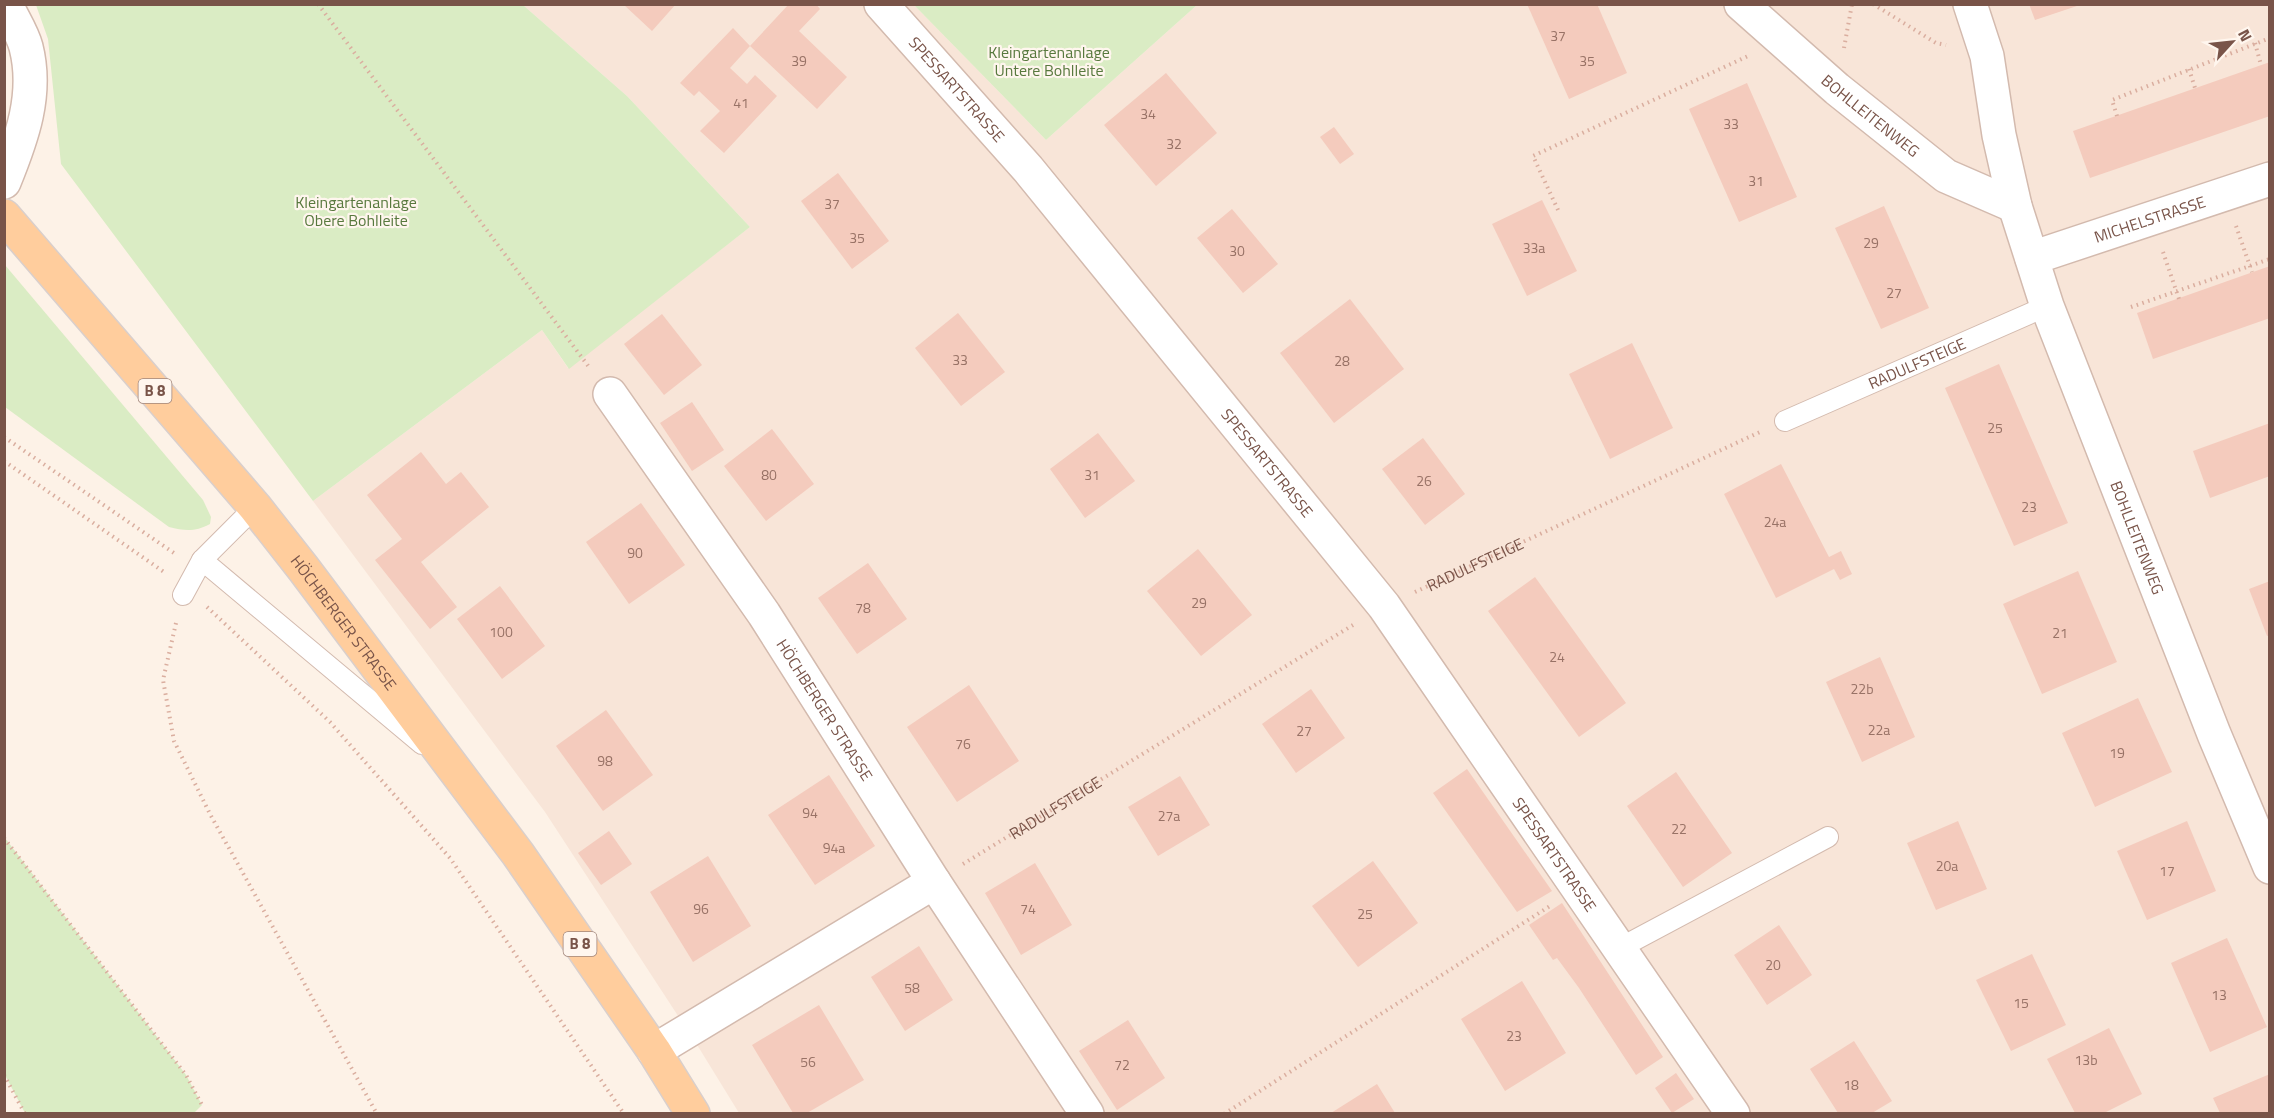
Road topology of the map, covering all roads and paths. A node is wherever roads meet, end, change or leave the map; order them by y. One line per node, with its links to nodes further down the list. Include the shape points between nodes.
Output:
1 (6, 4): 16 (street, via 26,46 30,104)
2 (318, 4): 30 (path)
3 (880, 4): 37 (street, SPESSARTSTRASSE, via 1028,169)
4 (1741, 4): 8 (street, BOHLLEITENWEG)
5 (1873, 4): 9 (path)
6 (1970, 4): 18 (street, BOHLLEITENWEG, via 1988,56 1999,135)
7 (2270, 38): 10 (path)
8 (1782, 40): 18 (street, BOHLLEITENWEG, via 1946,176); 19 (path, via 1533,156)
9 (1936, 43)
10 (2255, 44): 11 (path); 12 (path)
11 (2261, 65)
12 (2189, 69): 13 (path); 14 (path, via 2112,100)
13 (2195, 88)
14 (2117, 116)
15 (2270, 179): 17 (street, MICHELSTRASSE)
16 (4, 182)
17 (2224, 194): 21 (street, MICHELSTRASSE); 24 (path)
18 (2015, 206): 22 (street, BOHLLEITENWEG)
19 (1558, 210)
20 (4, 216): 34 (main road, HÖCHBERGER STRASSE / B 8)
21 (2152, 220): 22 (street, MICHELSTRASSE); 26 (path)
22 (2032, 258): 28 (street, BOHLLEITENWEG)
23 (2270, 259): 24 (path)
24 (2250, 266): 25 (path); 26 (path)
25 (2252, 272)
26 (2177, 291): 27 (path); 29 (path)
27 (2179, 299)
28 (2047, 306): 31 (lane, RADULFSTEIGE); 41 (street, BOHLLEITENWEG)
29 (2131, 307)
30 (610, 394): 42 (street, HÖCHBERGER STRASSE, via 764,614)
31 (1785, 421): 37 (path, RADULFSTEIGE)
32 (4, 437): 35 (path, via 186,561)
33 (4, 462): 36 (path)
34 (255, 507): 35 (lane); 38 (main road, HÖCHBERGER STRASSE / B 8)
35 (202, 560): 36 (lane); 38 (lane)
36 (185, 592): 49 (path, via 162,680 174,741 210,814); 50 (path, via 330,722 450,858)
37 (1384, 606): 42 (path, RADULFSTEIGE); 43 (street, SPESSARTSTRASSE)
38 (463, 778): 45 (main road, HÖCHBERGER STRASSE / B 8)
39 (1828, 837): 44 (lane)
40 (4, 838): 47 (path, via 186,1075)
41 (2270, 867)
42 (934, 882): 45 (street); 52 (street, HÖCHBERGER STRASSE)
43 (1576, 889): 44 (street, SPESSARTSTRASSE); 53 (path)
44 (1618, 949): 54 (street, SPESSARTSTRASSE)
45 (654, 1051): 51 (main road, HÖCHBERGER STRASSE / B 8)
46 (4, 1075): 48 (path)
47 (202, 1105)
48 (25, 1113)
49 (377, 1113)
50 (624, 1113)
51 (693, 1113)
52 (1087, 1113)
53 (1224, 1113)
54 (1733, 1113)

